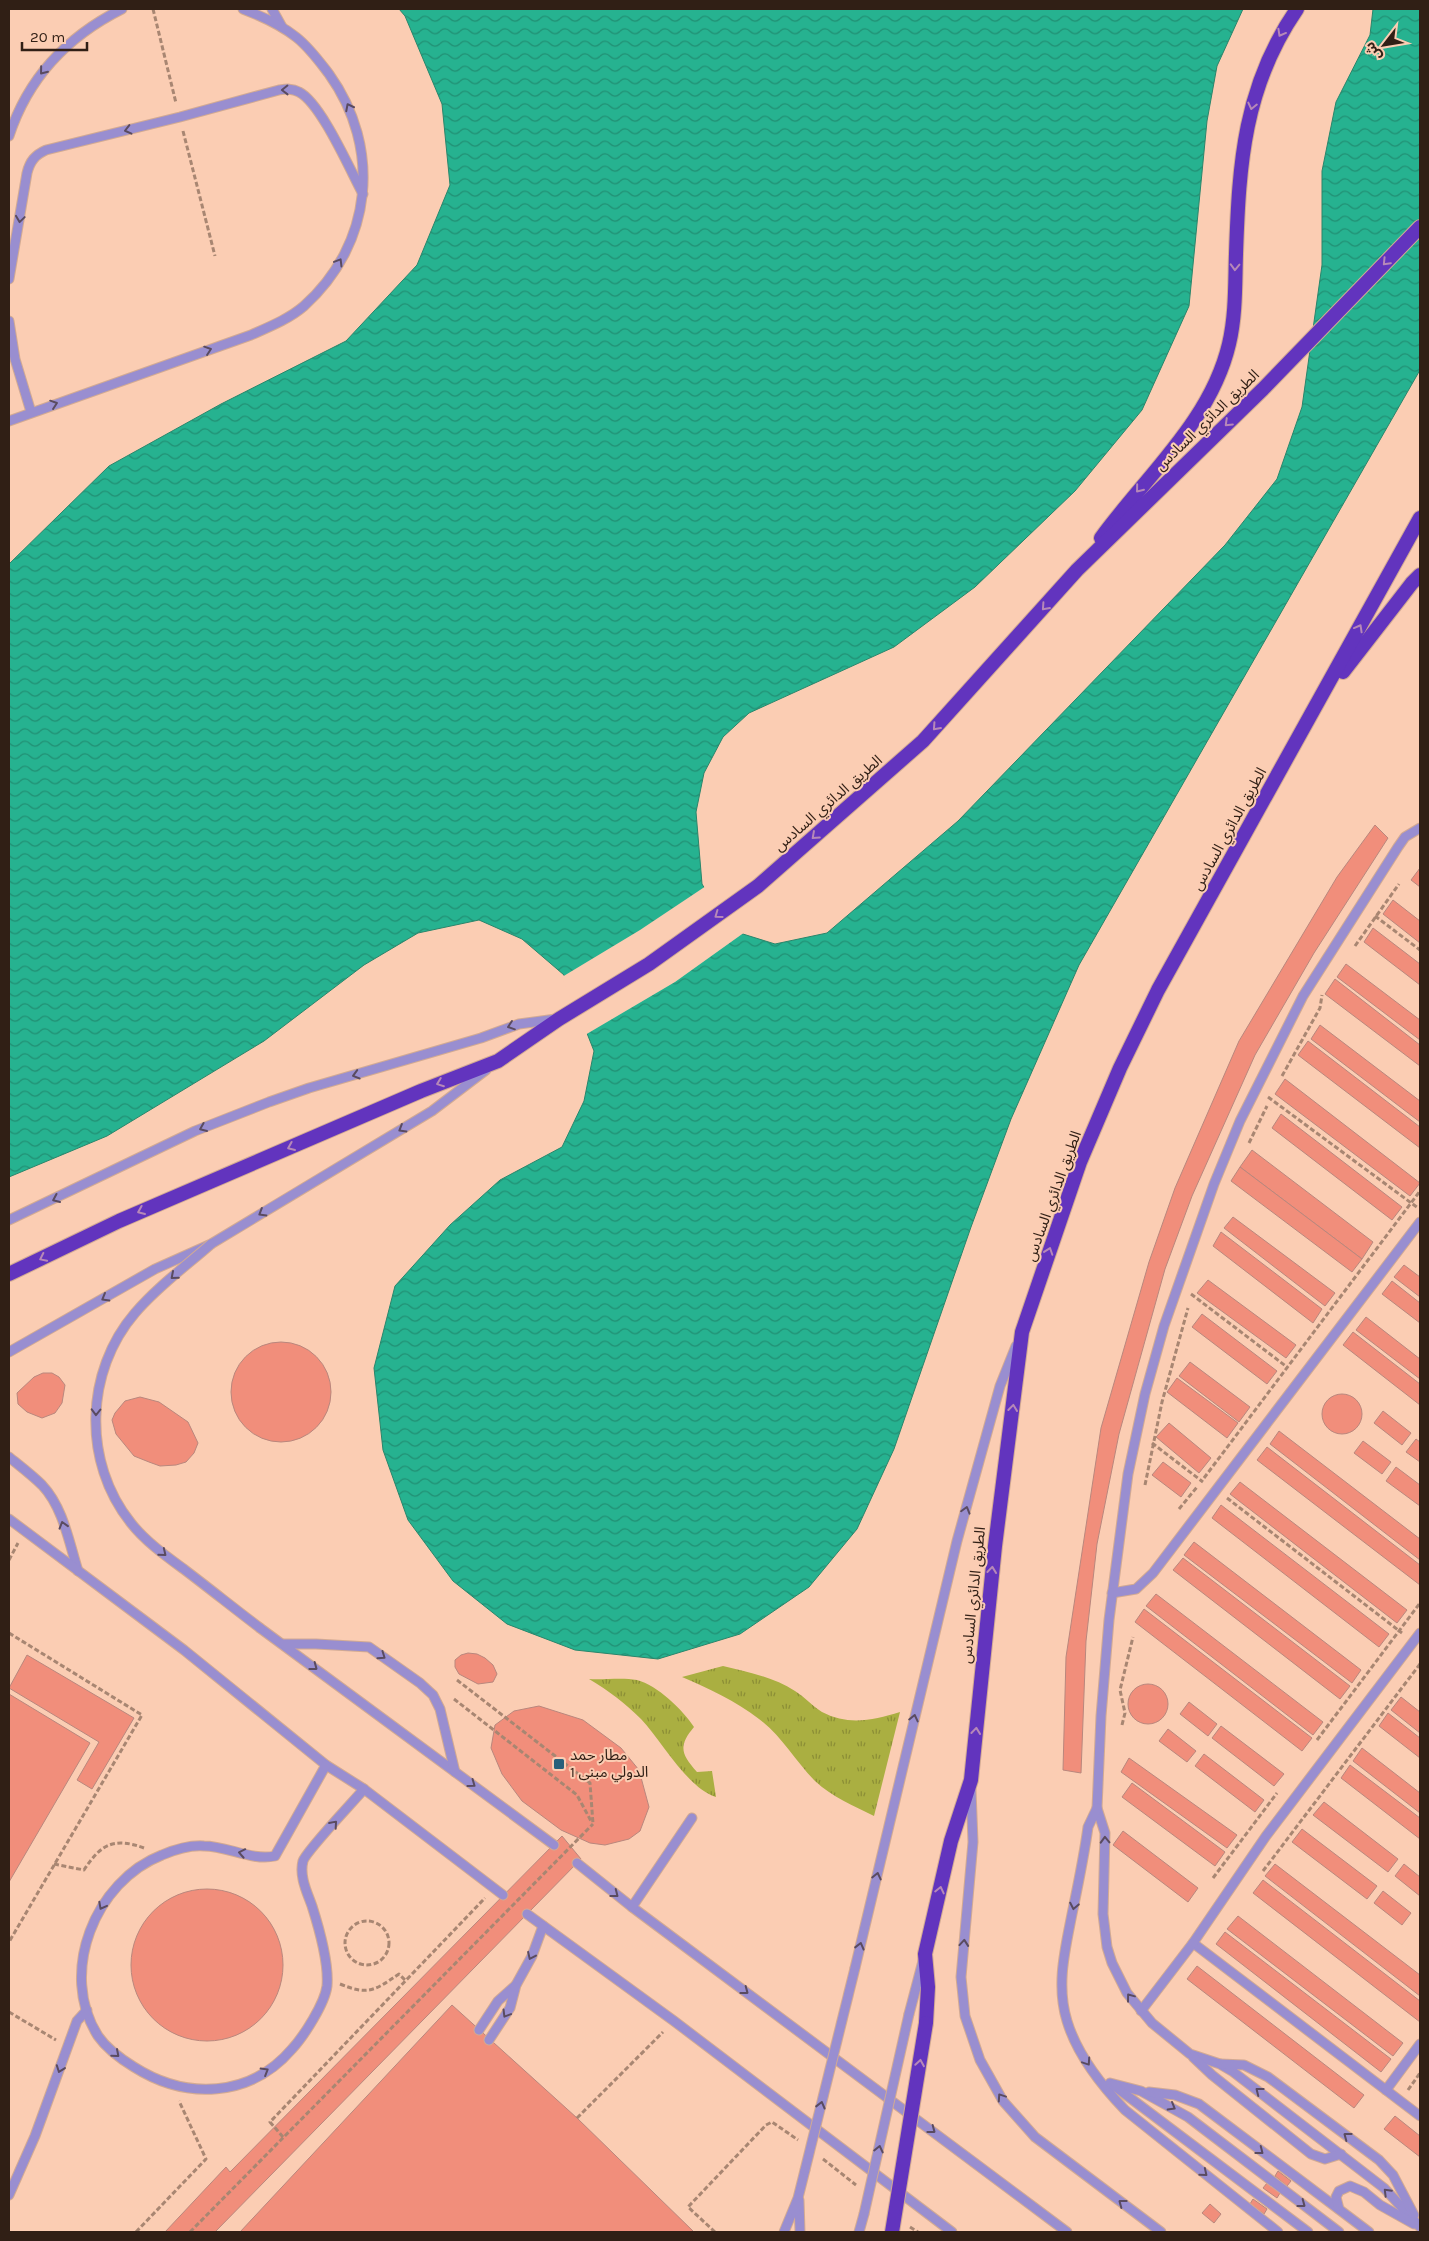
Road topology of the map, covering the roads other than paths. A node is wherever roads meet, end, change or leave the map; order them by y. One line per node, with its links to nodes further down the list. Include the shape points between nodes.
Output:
1 (122, 9): 6 (lane, one-way to 6, via 93,24 48,64 32,85)
2 (243, 9): 5 (lane)
3 (272, 9): 5 (lane)
4 (1297, 9): 14 (highway, one-way to 14, via 1268,60 1244,141 1238,183 1230,344 1218,381 1198,416)
5 (282, 27): 7 (lane, one-way to 5, via 362,150 354,117 319,61 297,37)
6 (9, 136)
7 (363, 194): 9 (lane, one-way to 9, via 314,105 298,92 279,90 38,154 27,173); 11 (lane, one-way to 7, via 251,335 303,306 339,264 357,224)
8 (1420, 227): 14 (highway, الطريق الدائري السادس, one-way to 14, via 1263,389)
9 (9, 279)
10 (9, 321): 11 (lane, via 15,358)
11 (31, 412): 12 (lane)
12 (9, 421)
13 (1420, 518): 16 (highway, الطريق الدائري السادس, one-way to 13)
14 (1077, 570): 18 (highway, الطريق الدائري السادس, one-way to 18, via 924,741 758,886 649,964)
15 (1420, 575): 16 (highway)
16 (1319, 702): 24 (highway, الطريق الدائري السادس, one-way to 16, via 1080,1162 1120,1068 1158,990)
17 (1420, 828): 29 (lane, via 1405,837 1303,996 1255,1088 1214,1184 1176,1288 1147,1386 1135,1439)
18 (559, 1019): 19 (highway, الطريق الدائري السادس); 20 (lane, one-way to 20, via 519,1024 269,1102 195,1131)
19 (498, 1061): 22 (lane, one-way to 22, via 432,1111); 23 (highway, الطريق الدائري السادس, one-way to 23, via 119,1221)
20 (9, 1220)
21 (1420, 1222): 29 (lane, via 1144,1583 1131,1591)
22 (211, 1244): 25 (lane, one-way to 25, bridge, via 155,1269); 31 (lane, one-way to 31, bridge, via 149,1298 121,1332 99,1382 96,1406 99,1457 110,1488 130,1523 158,1549)
23 (9, 1274)
24 (1022, 1332): 34 (highway, الطريق الدائري السادس, one-way to 24, via 994,1546); 61 (lane, one-way to 24, bridge, via 957,1541 1000,1386)
25 (9, 1352)
26 (9, 1457): 28 (lane, one-way to 26, via 52,1497 42,1484)
27 (9, 1519): 28 (lane)
28 (78, 1571): 32 (lane, via 184,1650)
29 (1112, 1593): 36 (lane)
30 (1420, 1632): 44 (lane, via 1266,1836)
31 (284, 1644): 33 (lane, one-way to 33); 33 (lane, one-way to 33, via 369,1648 420,1683 433,1695 440,1709)
32 (326, 1765): 35 (lane); 47 (lane, one-way to 47, via 275,1856 255,1856 204,1846 162,1855 129,1874 106,1897 90,1927 82,1970)
33 (455, 1772): 38 (lane, one-way to 38)
34 (971, 1780): 45 (highway, الطريق الدائري السادس, one-way to 34, via 951,1840); 70 (lane, one-way to 34, via 1035,2137 1003,2102 980,2060 964,2016 962,1977 973,1842)
35 (364, 1789): 40 (lane); 47 (lane, one-way to 35, via 105,2045 152,2079 169,2084 200,2090 231,2088 279,2062 306,2029 327,1985 320,1931 302,1874 304,1858)
36 (1097, 1808): 48 (lane, one-way to 36, via 1119,1979 1107,1947 1103,1914 1105,1833); 54 (lane, one-way to 54, via 1088,1827 1061,1981 1066,2020 1074,2040)
37 (692, 1818): 41 (lane)
38 (554, 1845)
39 (577, 1863): 41 (lane, one-way to 41)
40 (503, 1895)
41 (632, 1907): 69 (lane, one-way to 69)
42 (527, 1914): 43 (lane)
43 (543, 1926): 46 (lane, one-way to 46); 68 (lane)
44 (1192, 1943): 48 (lane); 56 (lane)
45 (925, 1954): 66 (lane, one-way to 45, bridge); 67 (highway, الطريق الدائري السادس, one-way to 45, bridge, via 926,2022 928,1987)
46 (516, 1985): 49 (lane, via 498,2000); 50 (lane, one-way to 50, via 510,2008)
47 (88, 2010): 60 (lane, one-way to 60, via 77,2021 35,2136)
48 (1141, 2011): 52 (lane)
49 (479, 2030)
50 (489, 2040)
51 (1420, 2044): 56 (lane)
52 (1190, 2054): 53 (lane); 59 (lane, via 1311,2154 1325,2159)
53 (1220, 2064): 59 (lane, one-way to 53); 63 (lane, one-way to 53, via 1393,2176 1379,2160 1268,2077 1244,2065)
54 (1099, 2080): 55 (lane); 71 (lane, one-way to 71, via 1125,2110)
55 (1110, 2083): 57 (lane); 72 (lane)
56 (1386, 2090): 58 (lane)
57 (1141, 2091): 62 (lane, one-way to 62, via 1175,2095 1199,2104); 73 (lane, one-way to 73, via 1188,2117)
58 (1420, 2116)
59 (1341, 2154): 63 (lane, one-way to 59, via 1384,2188)
60 (9, 2195)
61 (798, 2198): 64 (lane); 65 (lane)
62 (1339, 2209): 63 (lane, via 1336,2197 1339,2191 1350,2186); 74 (lane)
63 (1420, 2227)
64 (784, 2232)
65 (800, 2232)
66 (859, 2232)
67 (892, 2232)
68 (952, 2232)
69 (1067, 2232)
70 (1161, 2232)
71 (1278, 2232)
72 (1308, 2232)
73 (1339, 2232)
74 (1369, 2232)

